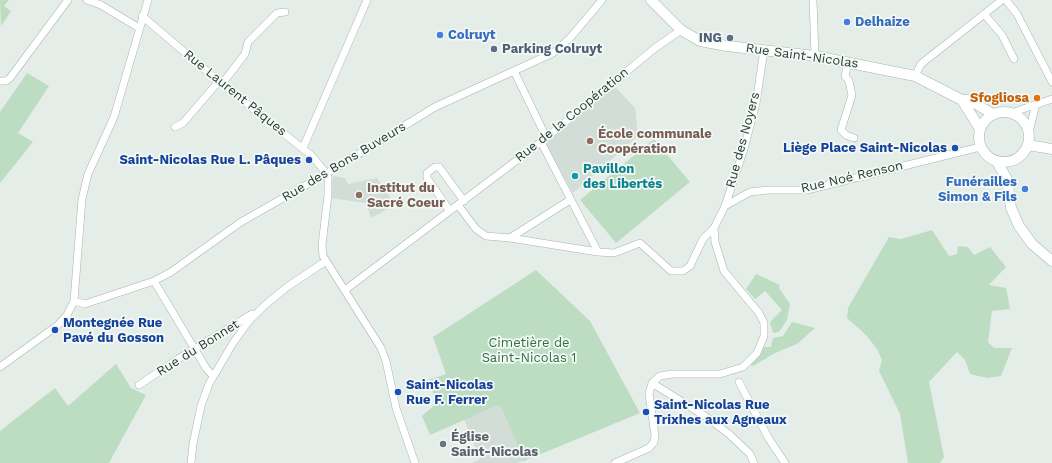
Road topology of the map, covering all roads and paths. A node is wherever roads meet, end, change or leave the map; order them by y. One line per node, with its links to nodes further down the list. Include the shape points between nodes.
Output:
1 (68, 0): 23 (street, via 10,78)
2 (87, 0): 11 (street)
3 (106, 0): 11 (street)
4 (148, 0): 14 (street)
5 (367, 0): 38 (street)
6 (602, 0): 21 (street, Rue des Bons Buveurs, via 560,48)
7 (651, 0): 16 (street, Rue Saint-Nicolas)
8 (813, 0): 18 (street)
9 (1002, 0): 13 (street)
10 (1006, 0): 25 (street)
11 (98, 4): 15 (street)
12 (285, 12): 24 (street, via 276,13 248,42 245,54)
13 (984, 14): 19 (street, via 1002,35); 22 (street, via 921,64)
14 (142, 16): 15 (street); 24 (street, Rue Laurent Pâques)
15 (139, 28): 55 (street, via 114,117 88,174 82,199)
16 (681, 30): 17 (street, Rue Saint-Nicolas, via 700,41); 35 (street, Rue de la Coopération, via 655,48)
17 (762, 49): 18 (street, Rue Saint-Nicolas); 46 (street, Rue des Noyers, via 754,110 744,149)
18 (815, 56): 20 (street, Rue Saint-Nicolas)
19 (1014, 59)
20 (848, 62): 22 (street, Rue Saint-Nicolas); 34 (street, via 845,76 849,81 852,95 841,130 846,136)
21 (514, 71): 35 (street); 42 (street, Rue des Bons Buveurs, via 435,106)
22 (915, 76): 27 (street, Rue Saint-Nicolas)
23 (0, 81)
24 (220, 82): 31 (street, via 183,123); 38 (street, Rue Laurent Pâques)
25 (1052, 82)
26 (1052, 99): 28 (street)
27 (962, 100): 29 (street, Rue Saint-Nicolas, via 969,100); 32 (street)
28 (1036, 104): 30 (street); 33 (street)
29 (993, 114): 30 (street); 32 (street, via 985,120)
30 (1014, 114): 33 (street, via 1023,121)
31 (175, 128)
32 (980, 129): 37 (street)
33 (1028, 132): 36 (street)
34 (854, 138)
35 (544, 140): 44 (street); 45 (street, Rue de la Coopération)
36 (1028, 145): 39 (street); 40 (street, via 1025,152)
37 (980, 147): 41 (street, via 984,154); 46 (street, Rue Noé Renson, via 807,190 750,192)
38 (302, 148): 42 (street, Rue Laurent Pâques)
39 (1052, 149)
40 (1013, 161): 41 (street); 43 (street)
41 (997, 162): 43 (street)
42 (326, 173): 51 (street, via 328,195 322,245); 53 (street, Rue des Bons Buveurs, via 246,219 184,265)
43 (1007, 179): 52 (street, via 1011,208 1019,226 1032,244)
44 (570, 200): 49 (street); 50 (street)
45 (461, 203): 47 (street, Rue de la Coopération); 47 (street, via 439,167 435,167 427,173 427,178); 49 (street, via 476,229 486,236)
46 (724, 206): 48 (street, Rue des Noyers)
47 (450, 211): 54 (street, Rue de la Coopération)
48 (714, 228): 50 (street, Rue des Noyers, via 703,239 690,266 683,271 671,271 640,243 614,253); 61 (street, via 715,242 724,271 759,313 764,323 764,336 758,353 743,367 720,374 666,375 660,376)
49 (510, 238): 50 (street)
50 (598, 252)
51 (326, 261): 54 (street); 56 (street, Rue du Bonnet, via 287,287)
52 (1052, 261)
53 (154, 281): 55 (street, Rue des Bons Buveurs, via 85,304); 57 (street)
54 (345, 290): 64 (street, via 381,348 396,408)
55 (74, 301): 58 (street, via 58,325)
56 (258, 312): 57 (street, Rue du Bonnet); 59 (street, Rue du Bonnet, via 233,343)
57 (195, 349): 59 (street); 62 (street, Rue du Bonnet)
58 (0, 367)
59 (214, 376): 63 (street, Rue du Bonnet, via 201,406)
60 (740, 382): 67 (street, via 769,440)
61 (652, 383): 65 (street, via 649,394 654,442 649,448); 66 (street, via 729,434 750,454)
62 (139, 385)
63 (191, 463)
64 (415, 463)
65 (614, 463)
66 (754, 463)
67 (785, 463)

